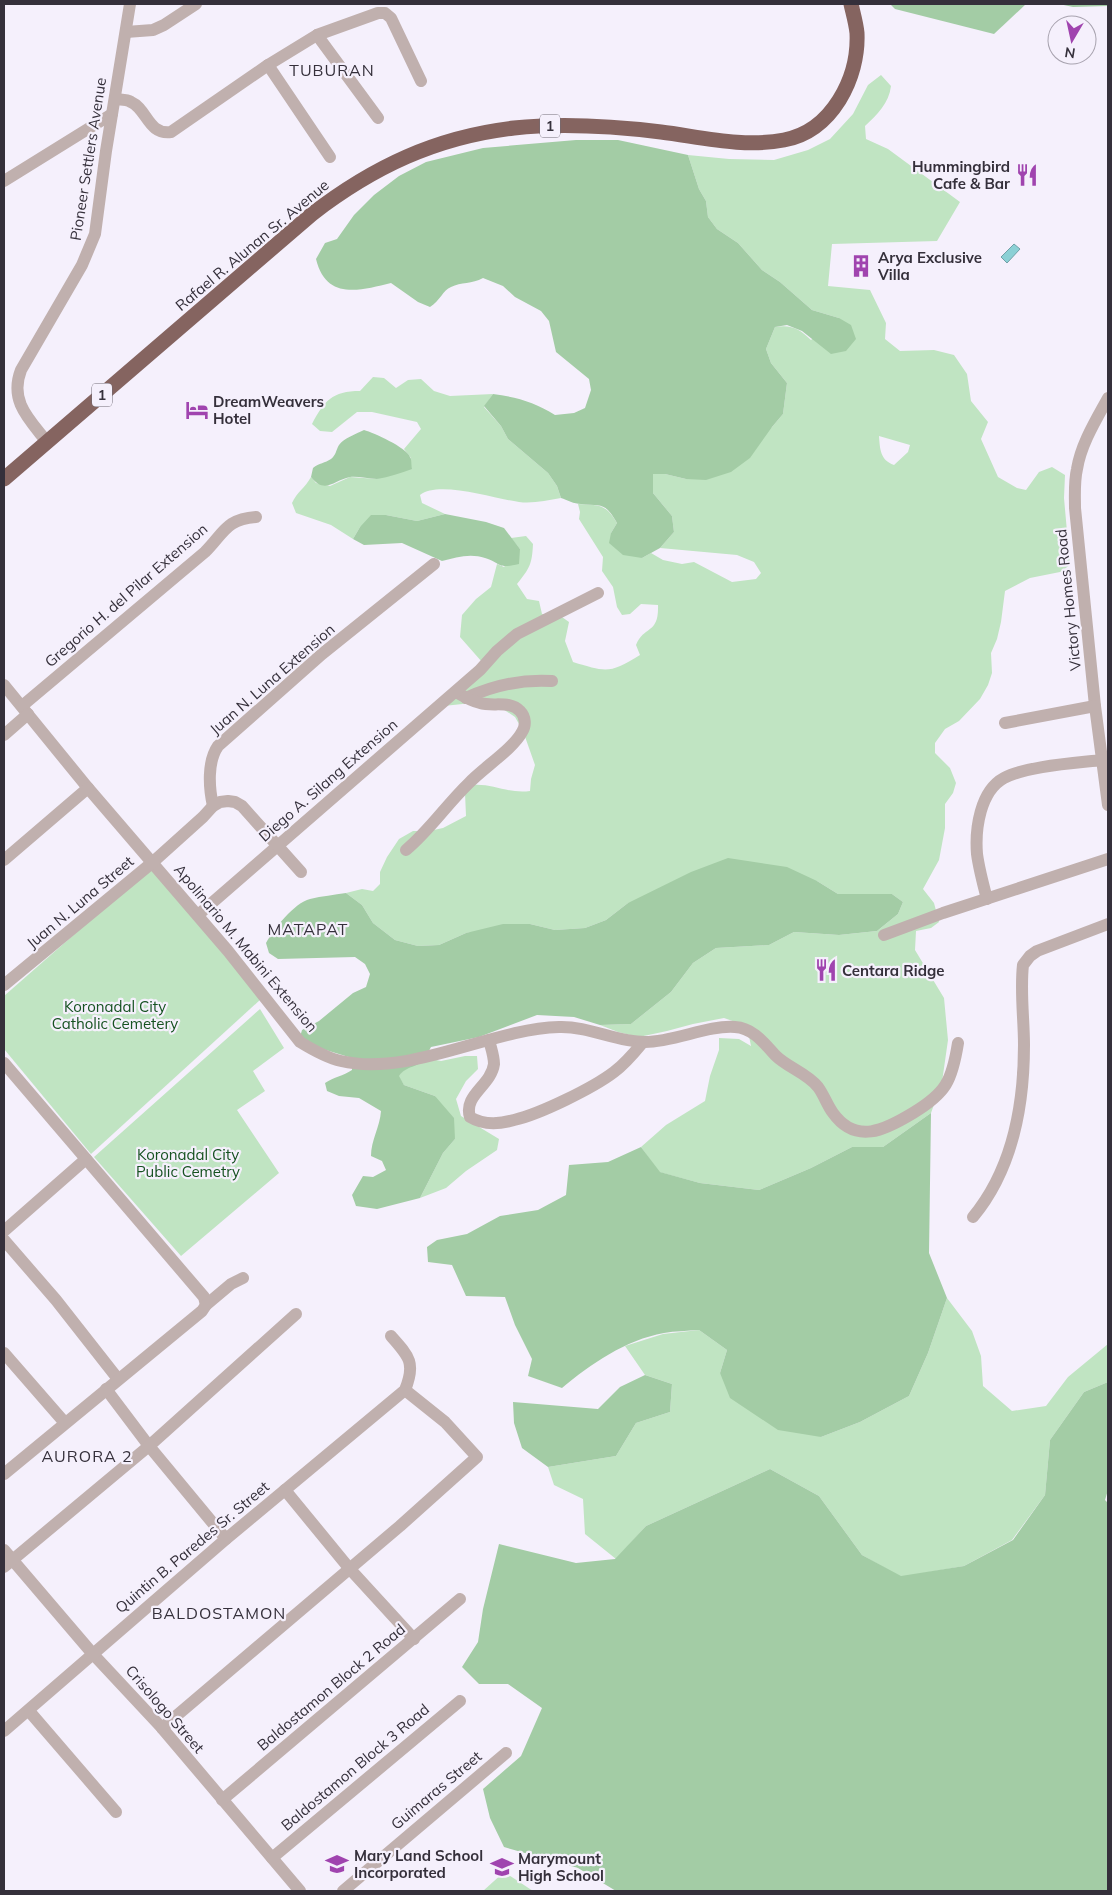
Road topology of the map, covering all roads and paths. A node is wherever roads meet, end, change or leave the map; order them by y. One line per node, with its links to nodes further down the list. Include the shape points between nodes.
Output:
1 (130, 4): 4 (street, Pioneer Settlers Avenue)
2 (196, 4): 4 (street, via 153,30)
3 (851, 4): 14 (highway, Rafael R. Alunan Sr. Avenue / 1, via 857,35 850,77 833,110 805,133 764,143 557,125 482,133 414,152 360,180 312,214)
4 (126, 32): 8 (street, Pioneer Settlers Avenue)
5 (317, 35): 6 (street); 7 (street, via 385,13 391,18); 10 (street)
6 (268, 65): 8 (street, via 171,132 156,130 131,102); 11 (street)
7 (421, 81)
8 (115, 99): 9 (street, Pioneer Settlers Avenue)
9 (112, 114): 12 (street); 14 (street, Pioneer Settlers Avenue, via 95,234 90,248 17,379 20,406)
10 (378, 118)
11 (330, 157)
12 (4, 181)
13 (1108, 398): 22 (street, Victory Homes Road, via 1083,449 1075,492)
14 (47, 442): 15 (highway, Rafael R. Alunan Sr. Avenue / 1)
15 (4, 479)
16 (256, 517): 23 (street, Gregorio H. del Pilar Extension, via 235,520 229,525 205,552)
17 (434, 564): 29 (street, Juan N. Luna Extension, via 322,654 218,746 210,774)
18 (598, 593): 21 (street, Diego A. Silang Extension, via 517,634 497,651)
19 (552, 681): 21 (street, via 514,682)
20 (4, 685): 23 (street, Apolinario M. Mabini Extension)
21 (461, 695): 30 (street, Diego A. Silang Extension); 31 (street, via 480,704 516,707 525,720 523,730)
22 (1095, 706): 24 (street); 26 (street, Victory Homes Road)
23 (25, 710): 25 (street, Gregorio H. del Pilar Extension); 27 (street, Apolinario M. Mabini Extension)
24 (1005, 723)
25 (4, 735)
26 (1102, 760): 28 (street, Victory Homes Road); 36 (street, via 1027,770 1003,778 995,785 983,807 977,839 979,867)
27 (88, 788): 33 (street); 34 (street, Apolinario M. Mabini Extension)
28 (1108, 798)
29 (213, 806): 30 (street, via 220,802 235,802 242,806); 34 (street)
30 (277, 847): 35 (street); 37 (street, Diego A. Silang Extension)
31 (406, 850)
32 (1108, 859): 36 (street)
33 (4, 860)
34 (153, 862): 37 (street, Apolinario M. Mabini Extension); 40 (street, Juan N. Luna Street)
35 (301, 872)
36 (987, 899): 39 (street)
37 (198, 915): 41 (street, Apolinario M. Mabini Extension, via 295,1037 316,1052 341,1061 374,1064 407,1060)
38 (1108, 924): 46 (street, via 1037,951 1023,965 1023,1075 1018,1115 998,1178)
39 (884, 935)
40 (4, 985)
41 (489, 1040): 42 (street, Apolinario M. Mabini Extension, via 559,1027 581,1028); 42 (street, via 494,1065 491,1076 470,1100 468,1110 470,1117 478,1121 495,1123 515,1120 585,1089 613,1073)
42 (643, 1042): 43 (street, Apolinario M. Mabini Extension, via 728,1027 752,1032 784,1062 817,1086 842,1124 866,1133 889,1126 932,1102 950,1077)
43 (958, 1043)
44 (4, 1063): 45 (street)
45 (86, 1160): 47 (street); 50 (street, via 204,1296)
46 (973, 1217)
47 (4, 1231)
48 (4, 1240): 54 (street)
49 (243, 1278): 50 (street)
50 (206, 1304): 54 (street, via 202,1311)
51 (296, 1314): 58 (street)
52 (391, 1336): 56 (street, via 410,1361 410,1378)
53 (4, 1353): 57 (street)
54 (118, 1379): 55 (street)
55 (106, 1388): 57 (street); 58 (street)
56 (405, 1390): 60 (street, Quintin B. Paredes Sr. Street); 63 (street, via 445,1422 477,1458)
57 (65, 1423): 59 (street)
58 (149, 1446): 61 (street); 62 (street)
59 (4, 1474)
60 (285, 1490): 61 (street, Quintin B. Paredes Sr. Street); 63 (street)
61 (226, 1539): 66 (street, Quintin B. Paredes Sr. Street)
62 (7, 1559): 66 (street, Crisologo Street)
63 (349, 1568): 65 (street); 69 (street)
64 (460, 1599): 65 (street, Baldostamon Block 2 Road)
65 (414, 1640): 72 (street, Baldostamon Block 2 Road)
66 (92, 1653): 68 (street, Quintin B. Paredes Sr. Street); 69 (street, Crisologo Street)
67 (460, 1701): 74 (street, Baldostamon Block 3 Road)
68 (29, 1711): 70 (street, Quintin B. Paredes Sr. Street); 73 (street)
69 (162, 1728): 72 (street, Crisologo Street)
70 (4, 1731)
71 (506, 1753): 76 (street, Guimaras Street)
72 (222, 1800): 74 (street, Crisologo Street)
73 (116, 1812)
74 (272, 1858): 75 (street, Crisologo Street)
75 (300, 1891)
76 (343, 1891)

